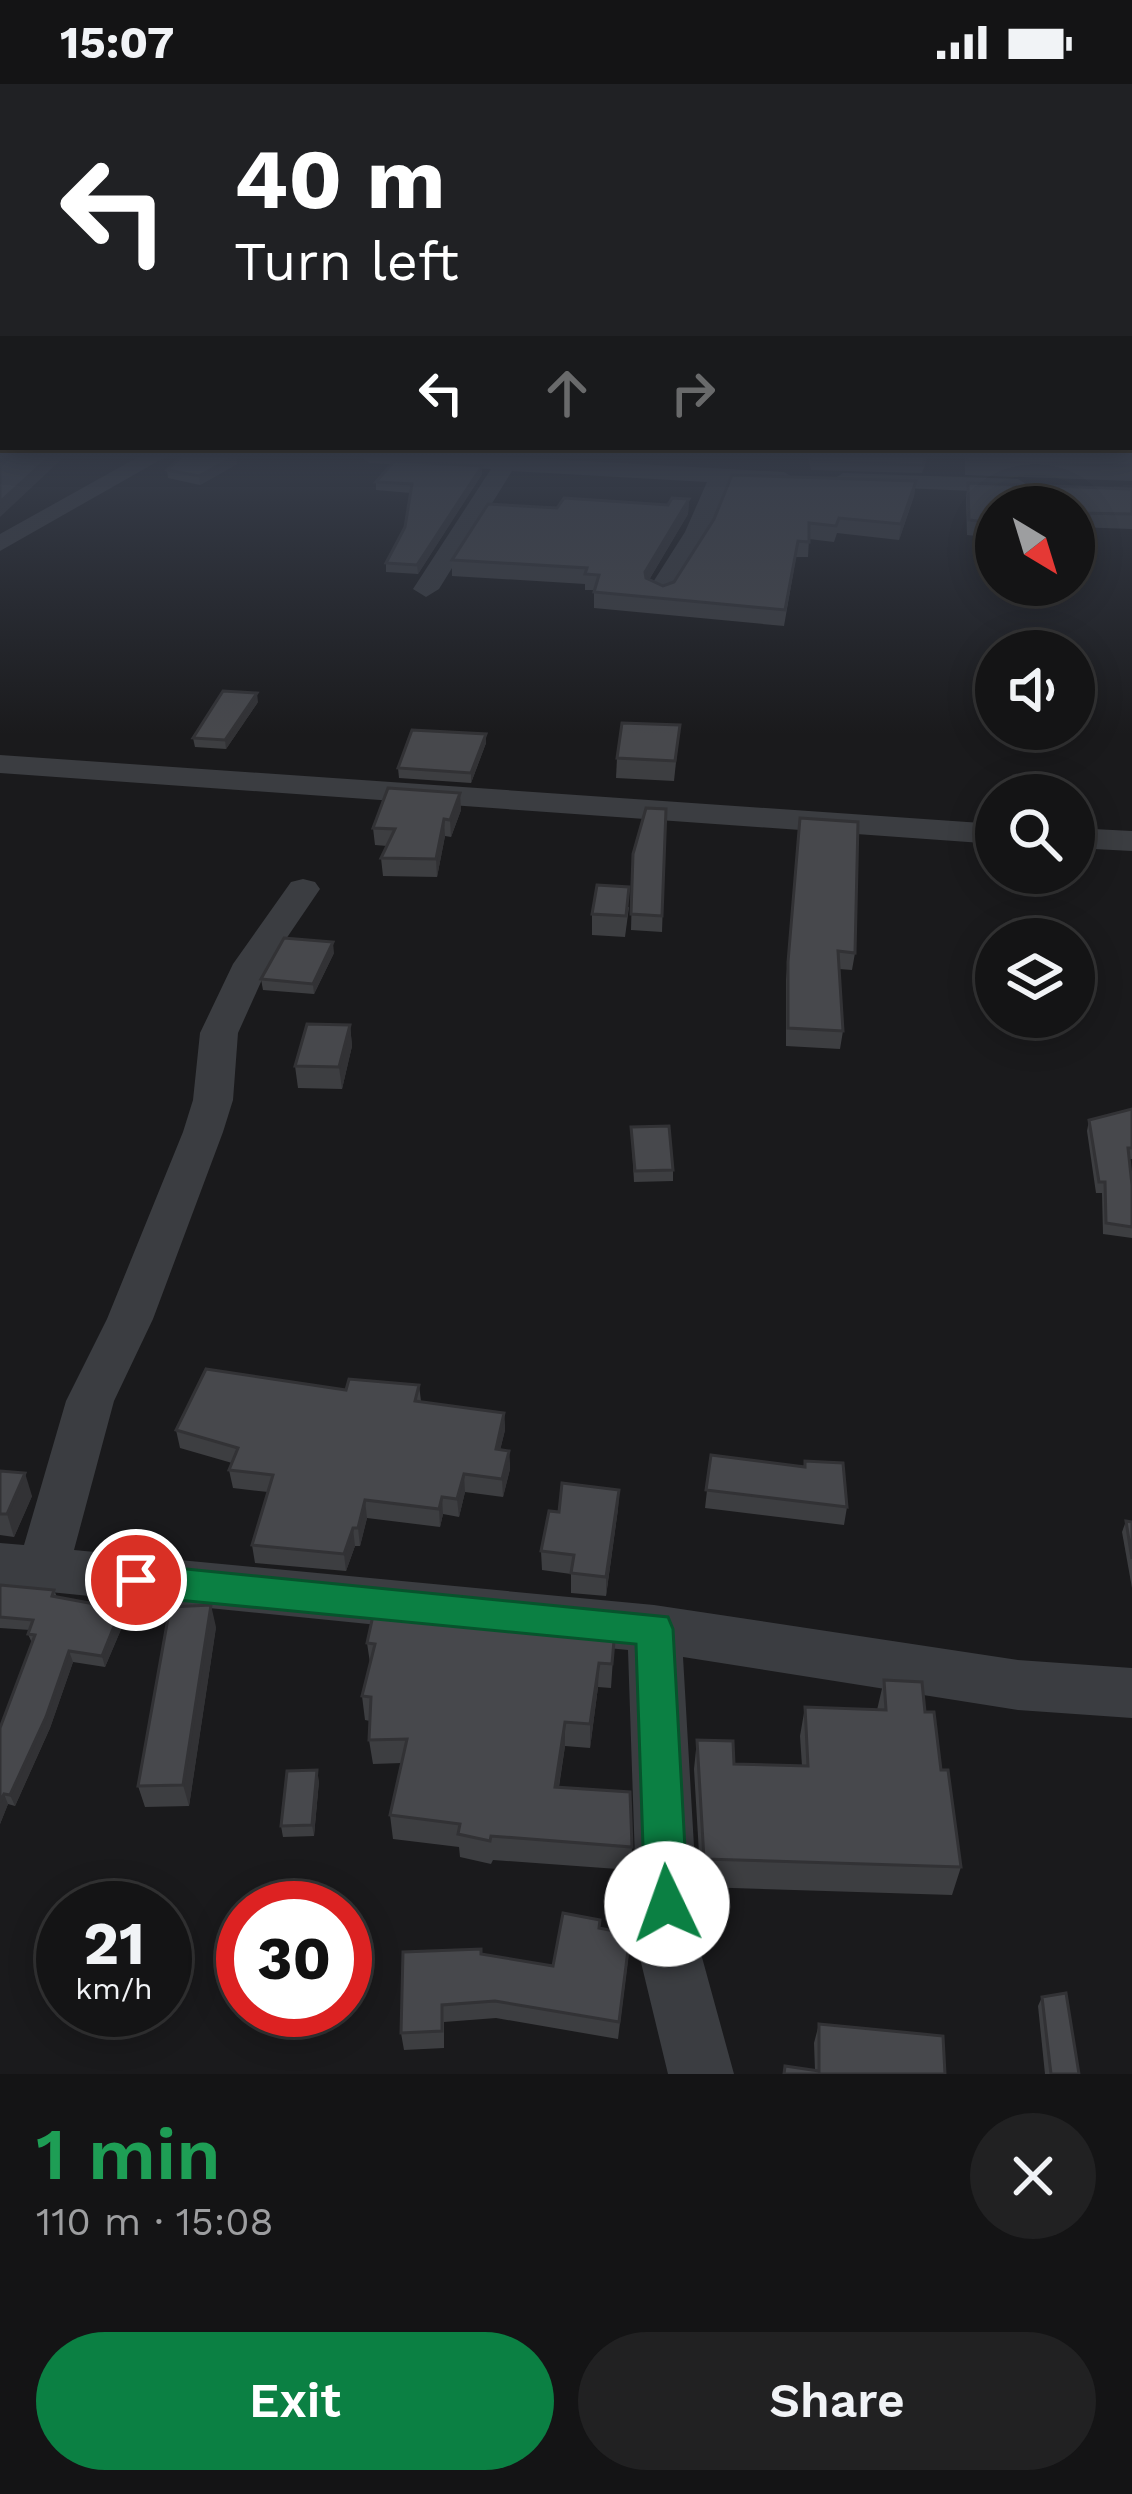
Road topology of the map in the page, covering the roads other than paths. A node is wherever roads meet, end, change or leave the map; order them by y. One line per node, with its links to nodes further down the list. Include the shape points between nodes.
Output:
1 (451, 549): 3 (street)
2 (687, 549): 4 (street)
3 (426, 589)
4 (661, 590)
5 (0, 764): 6 (street)
6 (975, 833)
7 (1095, 839): 8 (street)
8 (1132, 841)
9 (303, 889): 10 (street, via 226,1016 203,1132)
10 (21, 1568): 11 (street)
11 (654, 1629): 12 (street, via 1018,1684); 13 (street, via 669,1950)
12 (1132, 1693)
13 (701, 2074)

